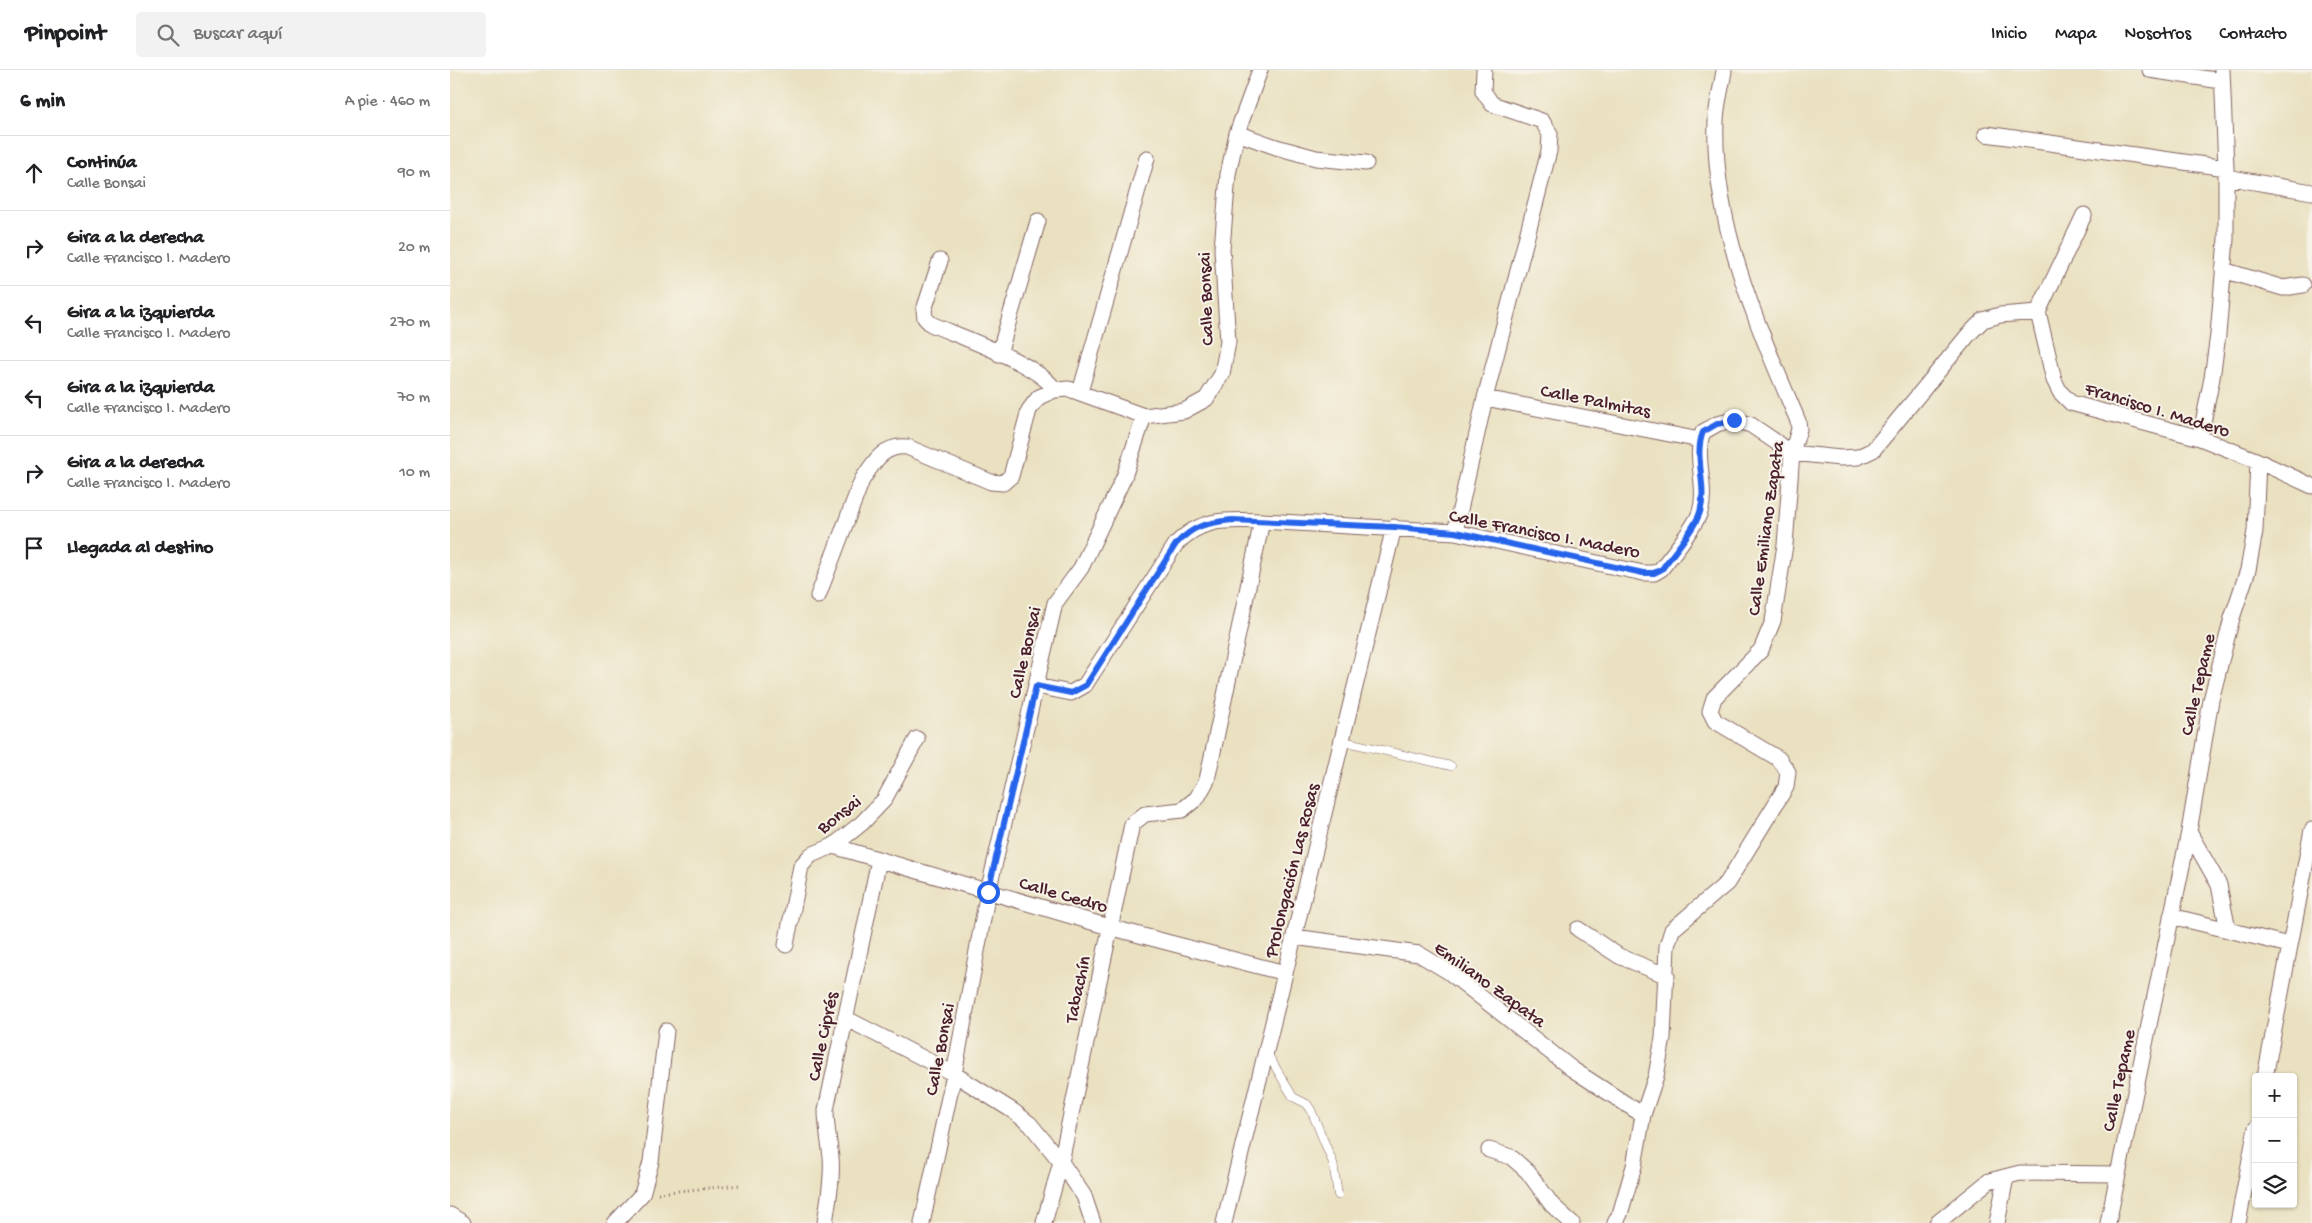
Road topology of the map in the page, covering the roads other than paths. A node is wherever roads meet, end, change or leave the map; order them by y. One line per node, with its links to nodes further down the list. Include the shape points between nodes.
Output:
1 (1260, 70): 6 (street, Calle Bonsai)
2 (1484, 70): 21 (street, via 1483,91 1492,104 1542,121 1550,134)
3 (1724, 70): 25 (street, Calle Emiliano Zapata, via 1716,120 1718,183 1756,321 1798,421)
4 (2150, 70): 5 (street)
5 (2222, 76): 10 (street)
6 (1237, 133): 9 (street, via 1316,158); 22 (street, Calle Bonsai, via 1224,213 1222,249 1228,342 1222,374 1206,399 1184,411)
7 (1986, 134): 10 (street)
8 (1147, 158): 20 (street)
9 (1366, 163)
10 (2226, 172): 11 (street); 15 (street)
11 (2312, 192)
12 (2084, 215): 17 (street)
13 (1038, 221): 18 (street)
14 (940, 261): 18 (street, via 924,310 925,318 931,324)
15 (2223, 270): 16 (street, via 2283,288); 23 (street, via 2214,361)
16 (2302, 284)
17 (2038, 312): 23 (street, Francisco I. Madero, via 2054,380 2071,403); 25 (street, via 2000,315 1983,320 1873,450 1858,457 1840,458)
18 (999, 354): 19 (street, via 1043,376)
19 (1054, 390): 20 (street); 31 (street, via 1039,397 1029,410 1011,476 1003,482 991,482 907,447 896,446 886,451 862,480)
20 (1080, 392): 22 (street)
21 (1485, 398): 24 (street, Calle Palmitas); 30 (street)
22 (1144, 416): 32 (street, Calle Bonsai, via 1124,477 1081,568 1055,603)
23 (2200, 438): 26 (street, Francisco I. Madero)
24 (1700, 440): 25 (street, via 1703,432 1734,420 1751,425); 30 (street, Calle Francisco I. Madero, via 1700,513 1662,569 1654,573)
25 (1792, 453): 49 (street, Calle Emiliano Zapata, via 1785,545 1773,621 1760,650 1714,698 1710,711 1715,722 1779,759 1788,772 1786,787 1726,883 1672,930 1667,946)
26 (2258, 461): 27 (street, Francisco I. Madero); 37 (street, Calle Tepame, via 2255,531 2250,560 2211,700)
27 (2312, 486)
28 (1262, 521): 29 (street, Calle Francisco I. Madero); 32 (street, Calle Francisco I. Madero, via 1207,523 1188,532 1176,544 1086,685 1071,693); 42 (street, Tabachín, via 1207,780 1197,798 1182,810 1145,814 1132,824)
29 (1394, 527): 30 (street, Calle Francisco I. Madero); 34 (street, Prolongación Las Rosas)
30 (1455, 532)
31 (818, 596)
32 (1036, 686): 40 (street, Calle Bonsai)
33 (917, 739): 38 (street, Bonsai, via 884,800)
34 (1343, 741): 35 (lane); 45 (street, Prolongación Las Rosas)
35 (1451, 766)
36 (2312, 830): 47 (street)
37 (2189, 832): 41 (street, Calle Tepame); 44 (street, via 2219,885)
38 (833, 846): 39 (street, Calle Cedro); 46 (street, Bonsai, via 811,855 801,866)
39 (879, 860): 40 (street, Calle Cedro); 50 (street, Calle Ciprés)
40 (988, 892): 42 (street, Calle Cedro); 54 (street, Calle Bonsai)
41 (2171, 916): 44 (street); 59 (street, Calle Tepame)
42 (1109, 927): 48 (street, Calle Cedro); 58 (street, Tabachín)
43 (1578, 929): 49 (street, via 1619,956)
44 (2228, 930): 47 (street)
45 (1294, 937): 48 (street, Prolongación Las Rosas); 55 (street, Emiliano Zapata, via 1419,954 1449,972 1572,1069)
46 (786, 945)
47 (2289, 945): 53 (street)
48 (1285, 973): 52 (street, Prolongación Las Rosas)
49 (1666, 976): 55 (street, Calle Emiliano Zapata, via 1663,1038 1656,1076)
50 (845, 1018): 54 (street); 65 (street, Calle Ciprés, via 826,1110 831,1158)
51 (666, 1031): 64 (street, via 651,1162 642,1194)
52 (1266, 1051): 61 (lane, via 1293,1096 1311,1110 1332,1163); 69 (street, Prolongación Las Rosas)
53 (2266, 1073)
54 (954, 1074): 58 (street, via 1030,1124); 66 (street, Calle Bonsai)
55 (1643, 1114): 71 (street, Calle Emiliano Zapata, via 1634,1166)
56 (2252, 1149): 75 (street)
57 (1489, 1150): 70 (street, via 1511,1158 1528,1172 1552,1205)
58 (1061, 1162): 67 (street, Tabachín); 68 (street, via 1084,1196)
59 (2118, 1174): 60 (street, via 2020,1173); 74 (street, Calle Tepame)
60 (2006, 1177): 72 (street, via 1989,1181); 73 (street)
61 (1338, 1195)
62 (450, 1215): 63 (street)
63 (463, 1223)
64 (615, 1223)
65 (825, 1223)
66 (922, 1223)
67 (1044, 1223)
68 (1093, 1223)
69 (1224, 1223)
70 (1572, 1223)
71 (1615, 1223)
72 (1937, 1223)
73 (1997, 1223)
74 (2108, 1223)
75 (2238, 1223)

